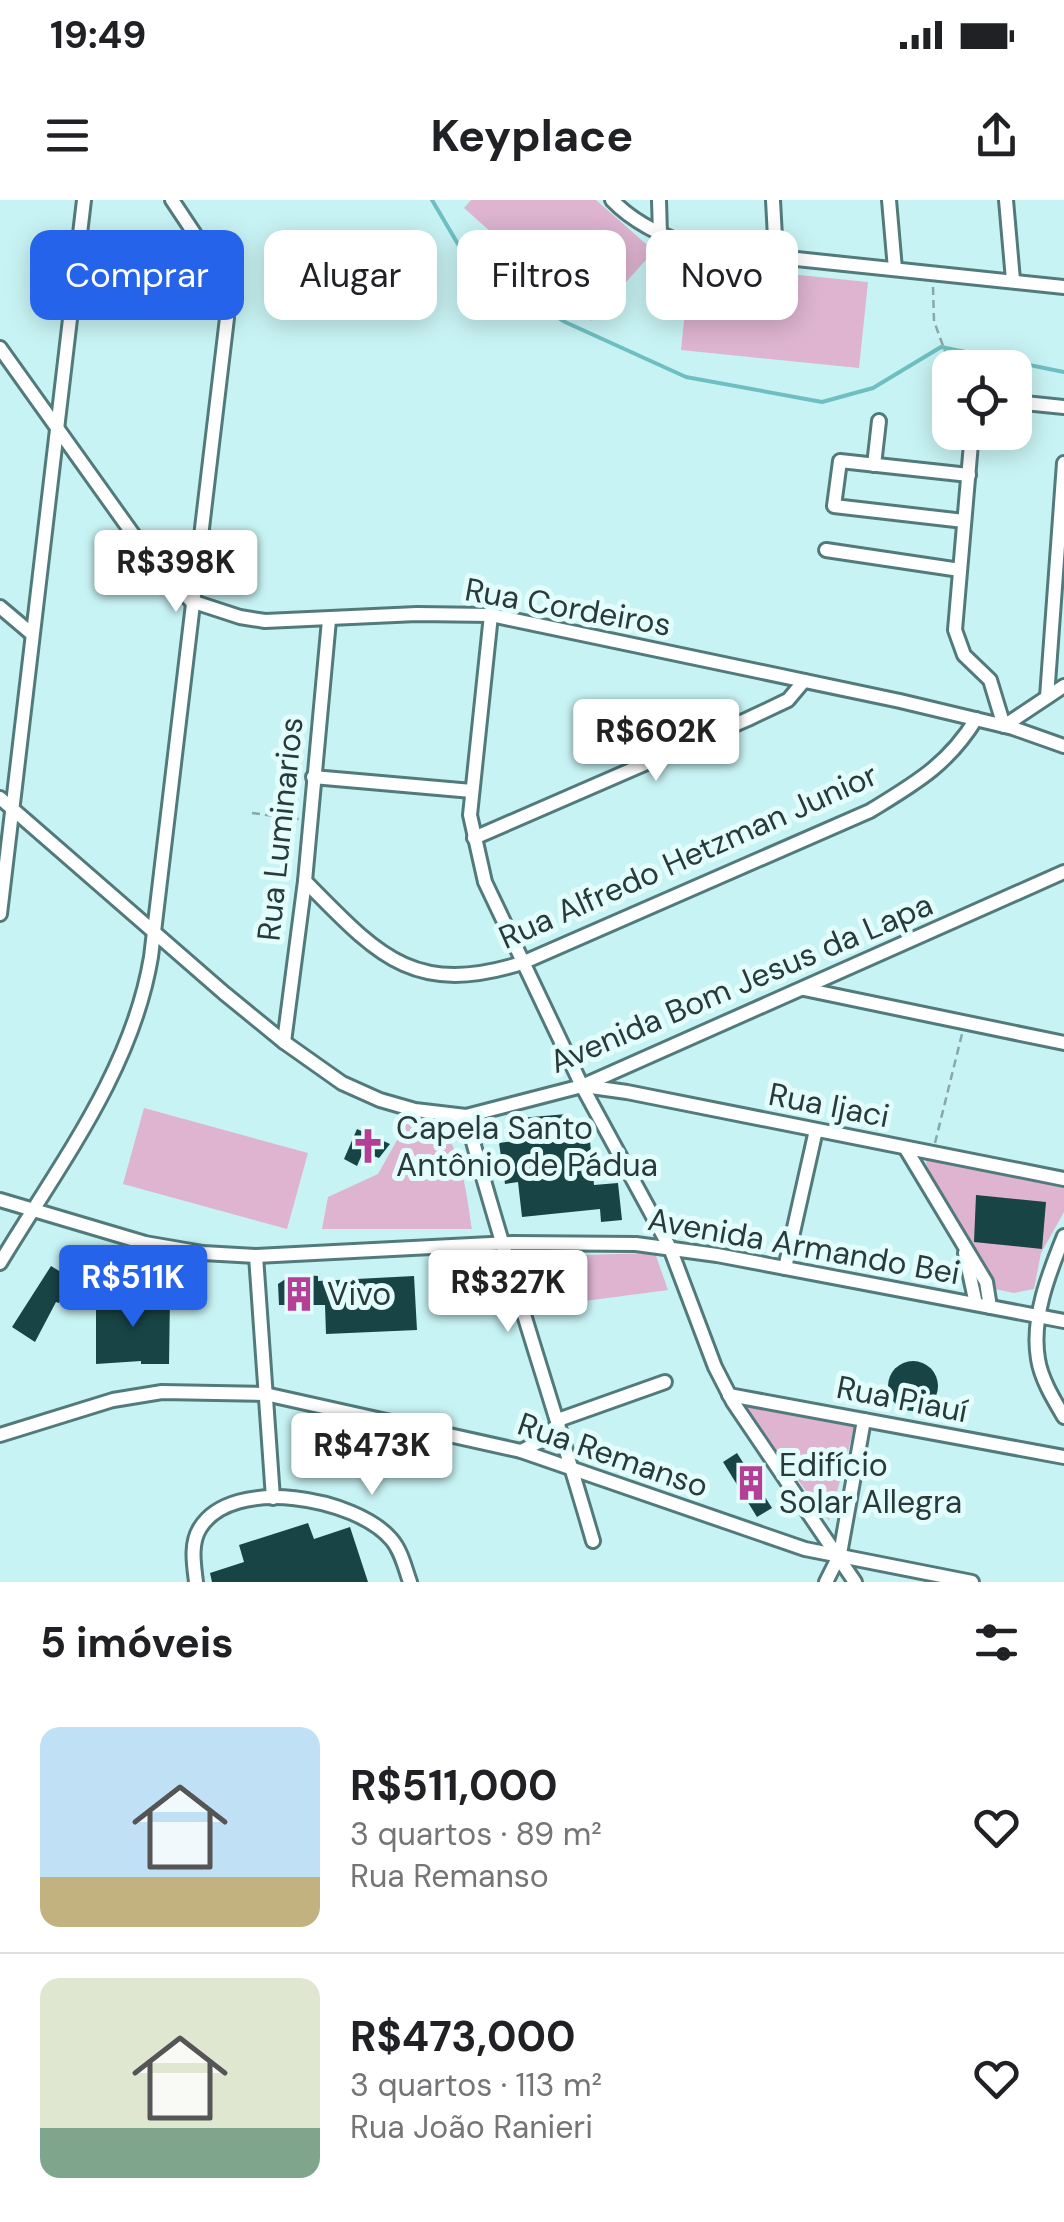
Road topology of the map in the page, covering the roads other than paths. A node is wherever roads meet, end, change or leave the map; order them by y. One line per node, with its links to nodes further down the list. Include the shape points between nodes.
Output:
1 (84, 200): 19 (street)
2 (172, 200): 27 (street, via 204,248 226,318)
3 (612, 200): 8 (street)
4 (659, 200): 9 (street)
5 (773, 200): 10 (street)
6 (889, 200): 12 (street)
7 (1006, 200): 13 (street)
8 (653, 230)
9 (660, 230)
10 (775, 230)
11 (798, 258): 12 (street)
12 (895, 269): 13 (street)
13 (1013, 280): 14 (street)
14 (1064, 287)
15 (0, 348): 19 (street, Rua Cordeiros)
16 (1032, 404): 17 (street)
17 (1064, 408)
18 (879, 421): 22 (street)
19 (58, 430): 27 (street, Rua Cordeiros, via 140,544); 31 (street)
20 (970, 450): 23 (street)
21 (1064, 463): 34 (street)
22 (874, 465): 23 (street); 24 (street, via 840,461 834,506)
23 (968, 475): 24 (street)
24 (964, 521): 26 (street)
25 (826, 550): 26 (street)
26 (960, 570): 36 (street, via 955,630 964,655 990,680)
27 (192, 602): 30 (street, Rua Cordeiros, via 240,618); 46 (street)
28 (0, 607): 31 (street)
29 (491, 615): 30 (street, Rua Cordeiros); 32 (street, Rua Cordeiros); 39 (street)
30 (329, 620): 38 (street, Rua Luminarios)
31 (32, 634): 41 (street)
32 (804, 681): 35 (street, Rua Cordeiros); 42 (street, via 788,700 761,713)
33 (1064, 686): 34 (street)
34 (1048, 697): 36 (street)
35 (976, 719): 36 (street, Rua Cordeiros); 47 (street, Rua Alfredo Hetzman Junior, via 924,779 870,811)
36 (1004, 726): 37 (street, Rua Cordeiros)
37 (1064, 746)
38 (314, 777): 39 (street); 44 (street, Rua Luminarios)
39 (472, 791): 42 (street)
40 (0, 798): 41 (street, Avenida Bom Jesus da Lapa)
41 (11, 808): 45 (street); 46 (street, Avenida Bom Jesus da Lapa)
42 (474, 838): 47 (street, via 485,882)
43 (1064, 872): 48 (street, Avenida Bom Jesus da Lapa)
44 (304, 882): 47 (street, Rua Alfredo Hetzman Junior, via 363,938 415,970 454,977); 51 (street, Rua Luminarios)
45 (0, 914)
46 (154, 932): 51 (street, Avenida Bom Jesus da Lapa); 59 (street, via 138,1015 115,1070)
47 (522, 963): 53 (street)
48 (804, 989): 50 (street); 53 (street, Avenida Bom Jesus da Lapa)
49 (1064, 1032): 50 (street)
50 (1048, 1040): 52 (street)
51 (284, 1042): 54 (street, Avenida Bom Jesus da Lapa, via 342,1083 380,1100)
52 (1064, 1043)
53 (582, 1086): 54 (street, Avenida Bom Jesus da Lapa); 55 (street, Rua Ijaci); 62 (street)
54 (466, 1116): 61 (street)
55 (816, 1130): 56 (street, Rua Ijaci); 65 (street)
56 (906, 1149): 57 (street, Rua Ijaci); 66 (street, via 965,1250)
57 (1064, 1179)
58 (0, 1200): 59 (street, Avenida Armando Bei)
59 (32, 1209): 63 (street, Avenida Armando Bei, via 144,1244); 64 (street)
60 (1064, 1236): 67 (street)
61 (500, 1244): 62 (street, Avenida Armando Bei); 63 (street, Avenida Armando Bei); 74 (street)
62 (670, 1248): 65 (street, Avenida Armando Bei); 71 (street)
63 (256, 1256): 70 (street)
64 (0, 1262)
65 (785, 1268): 66 (street, Avenida Armando Bei)
66 (983, 1306): 67 (street, Avenida Armando Bei)
67 (1038, 1316): 68 (street, Avenida Armando Bei); 72 (street, via 1038,1361)
68 (1064, 1321)
69 (664, 1382): 74 (street)
70 (265, 1394): 75 (street, Rua Remanso, via 162,1392); 76 (street, Rua Remanso); 79 (street)
71 (730, 1395): 73 (street, Rua Piauí); 81 (street)
72 (1064, 1417)
73 (864, 1420): 77 (street, Rua Piauí); 81 (street)
74 (558, 1421): 76 (street, via 547,1438); 78 (street)
75 (0, 1435)
76 (521, 1451): 78 (street, Rua Remanso)
77 (1064, 1457)
78 (572, 1470): 80 (street); 81 (street, Rua Remanso, via 806,1550)
79 (272, 1498): 82 (street, via 222,1508 200,1527); 83 (street, via 326,1504 374,1524 393,1541)
80 (593, 1541)
81 (840, 1554): 84 (street); 85 (street); 86 (street, Rua Remanso)
82 (196, 1582)
83 (410, 1582)
84 (826, 1582)
85 (856, 1582)
86 (972, 1582)

